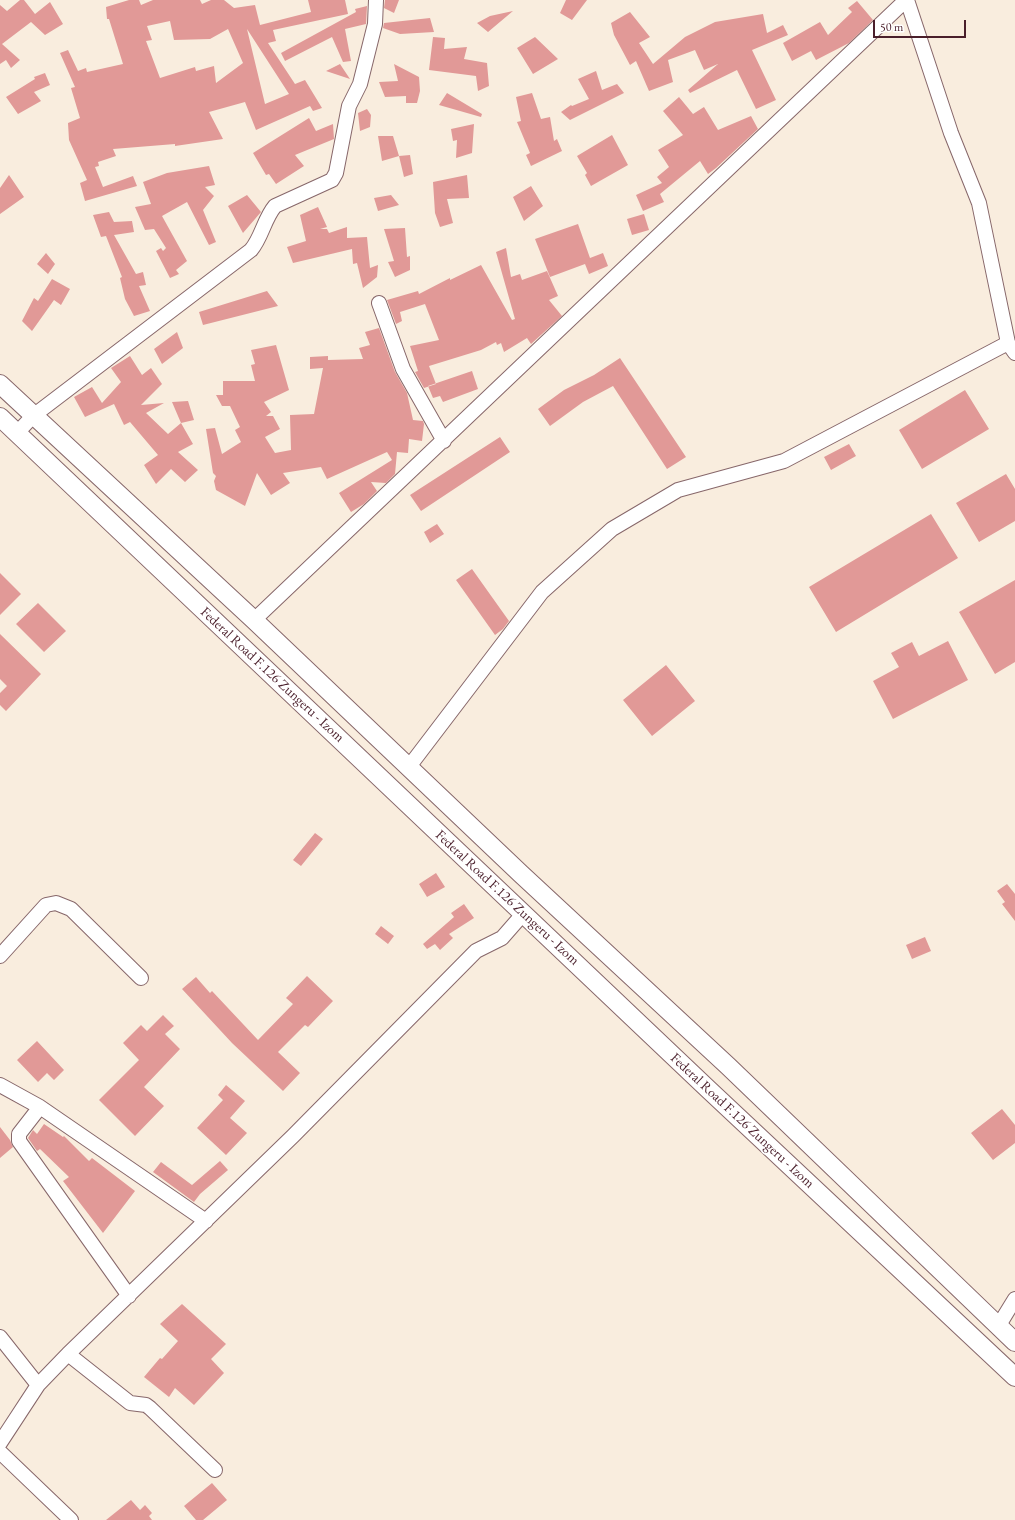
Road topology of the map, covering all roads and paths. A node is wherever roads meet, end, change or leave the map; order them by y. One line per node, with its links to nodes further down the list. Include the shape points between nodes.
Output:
1 (376, 0): 6 (street, via 375,24 360,84 349,106 336,174 332,180 275,206 258,242 251,250)
2 (906, 0): 4 (street, via 951,133 978,203); 9 (street)
3 (379, 303): 9 (street, via 404,369)
4 (1012, 348): 11 (street, via 784,461 678,490 612,529 542,592)
5 (0, 384): 6 (main road, Federal Road F.126 Zungeru - Izom)
6 (33, 416): 8 (street); 10 (main road, Federal Road F.126 Zungeru - Izom)
7 (0, 417): 8 (main road, Federal Road F.126 Zungeru - Izom)
8 (17, 433): 12 (main road, Federal Road F.126 Zungeru - Izom)
9 (444, 442): 10 (street)
10 (254, 620): 11 (main road, Federal Road F.126 Zungeru - Izom)
11 (408, 768): 15 (main road, Federal Road F.126 Zungeru - Izom)
12 (523, 914): 17 (main road, Federal Road F.126 Zungeru - Izom); 19 (street, via 502,938 476,950)
13 (0, 956): 14 (street, via 46,905 56,903 71,909)
14 (141, 978)
15 (728, 1066): 17 (main road); 22 (main road, Federal Road F.126 Zungeru - Izom)
16 (0, 1085): 18 (street)
17 (708, 1089): 25 (main road, Federal Road F.126 Zungeru - Izom)
18 (40, 1107): 19 (street); 20 (street, via 19,1134 19,1142)
19 (206, 1221): 20 (street)
20 (129, 1296): 24 (street)
21 (1015, 1299): 22 (street)
22 (1010, 1333)
23 (0, 1337): 26 (street)
24 (68, 1354): 26 (street); 29 (street, via 130,1403 150,1408)
25 (1015, 1377)
26 (38, 1385): 27 (street)
27 (0, 1443)
28 (0, 1452): 30 (street)
29 (215, 1470)
30 (71, 1520)

